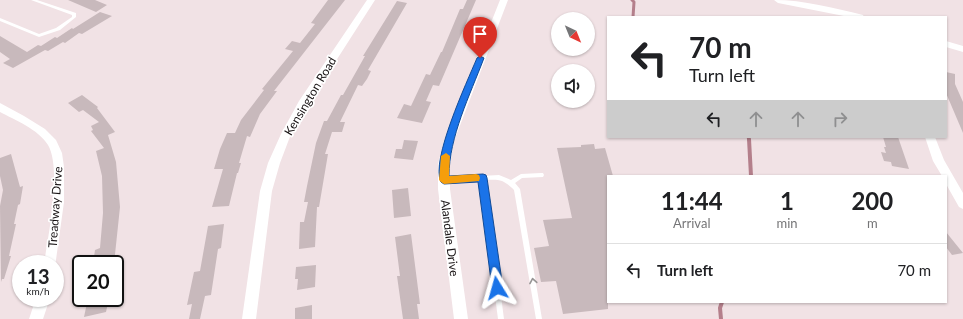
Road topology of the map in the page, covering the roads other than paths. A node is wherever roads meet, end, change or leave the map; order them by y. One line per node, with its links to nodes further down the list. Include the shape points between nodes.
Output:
1 (33, 0): 6 (lane, via 74,14 74,17 58,29 39,36)
2 (371, 0): 21 (street, Kensington Road, via 303,104 286,134 274,163 266,191)
3 (504, 0): 15 (street, Alandale Drive, via 449,141 444,164)
4 (778, 0): 5 (street)
5 (856, 16)
6 (0, 19)
7 (947, 44): 8 (street)
8 (963, 49)
9 (0, 106): 18 (street, Treadway Drive, via 38,129 53,145 59,170)
10 (930, 138): 12 (street)
11 (541, 175): 16 (lane, via 521,176)
12 (947, 175)
13 (947, 175): 17 (street)
14 (483, 178): 15 (lane); 16 (lane, via 499,177); 23 (lane)
15 (444, 180): 22 (street, Alandale Drive)
16 (511, 183): 24 (lane, one-way to 16, via 517,189)
17 (963, 204)
18 (51, 255)
19 (40, 307): 20 (street)
20 (36, 319)
21 (249, 319)
22 (461, 319)
23 (501, 319)
24 (539, 319)

